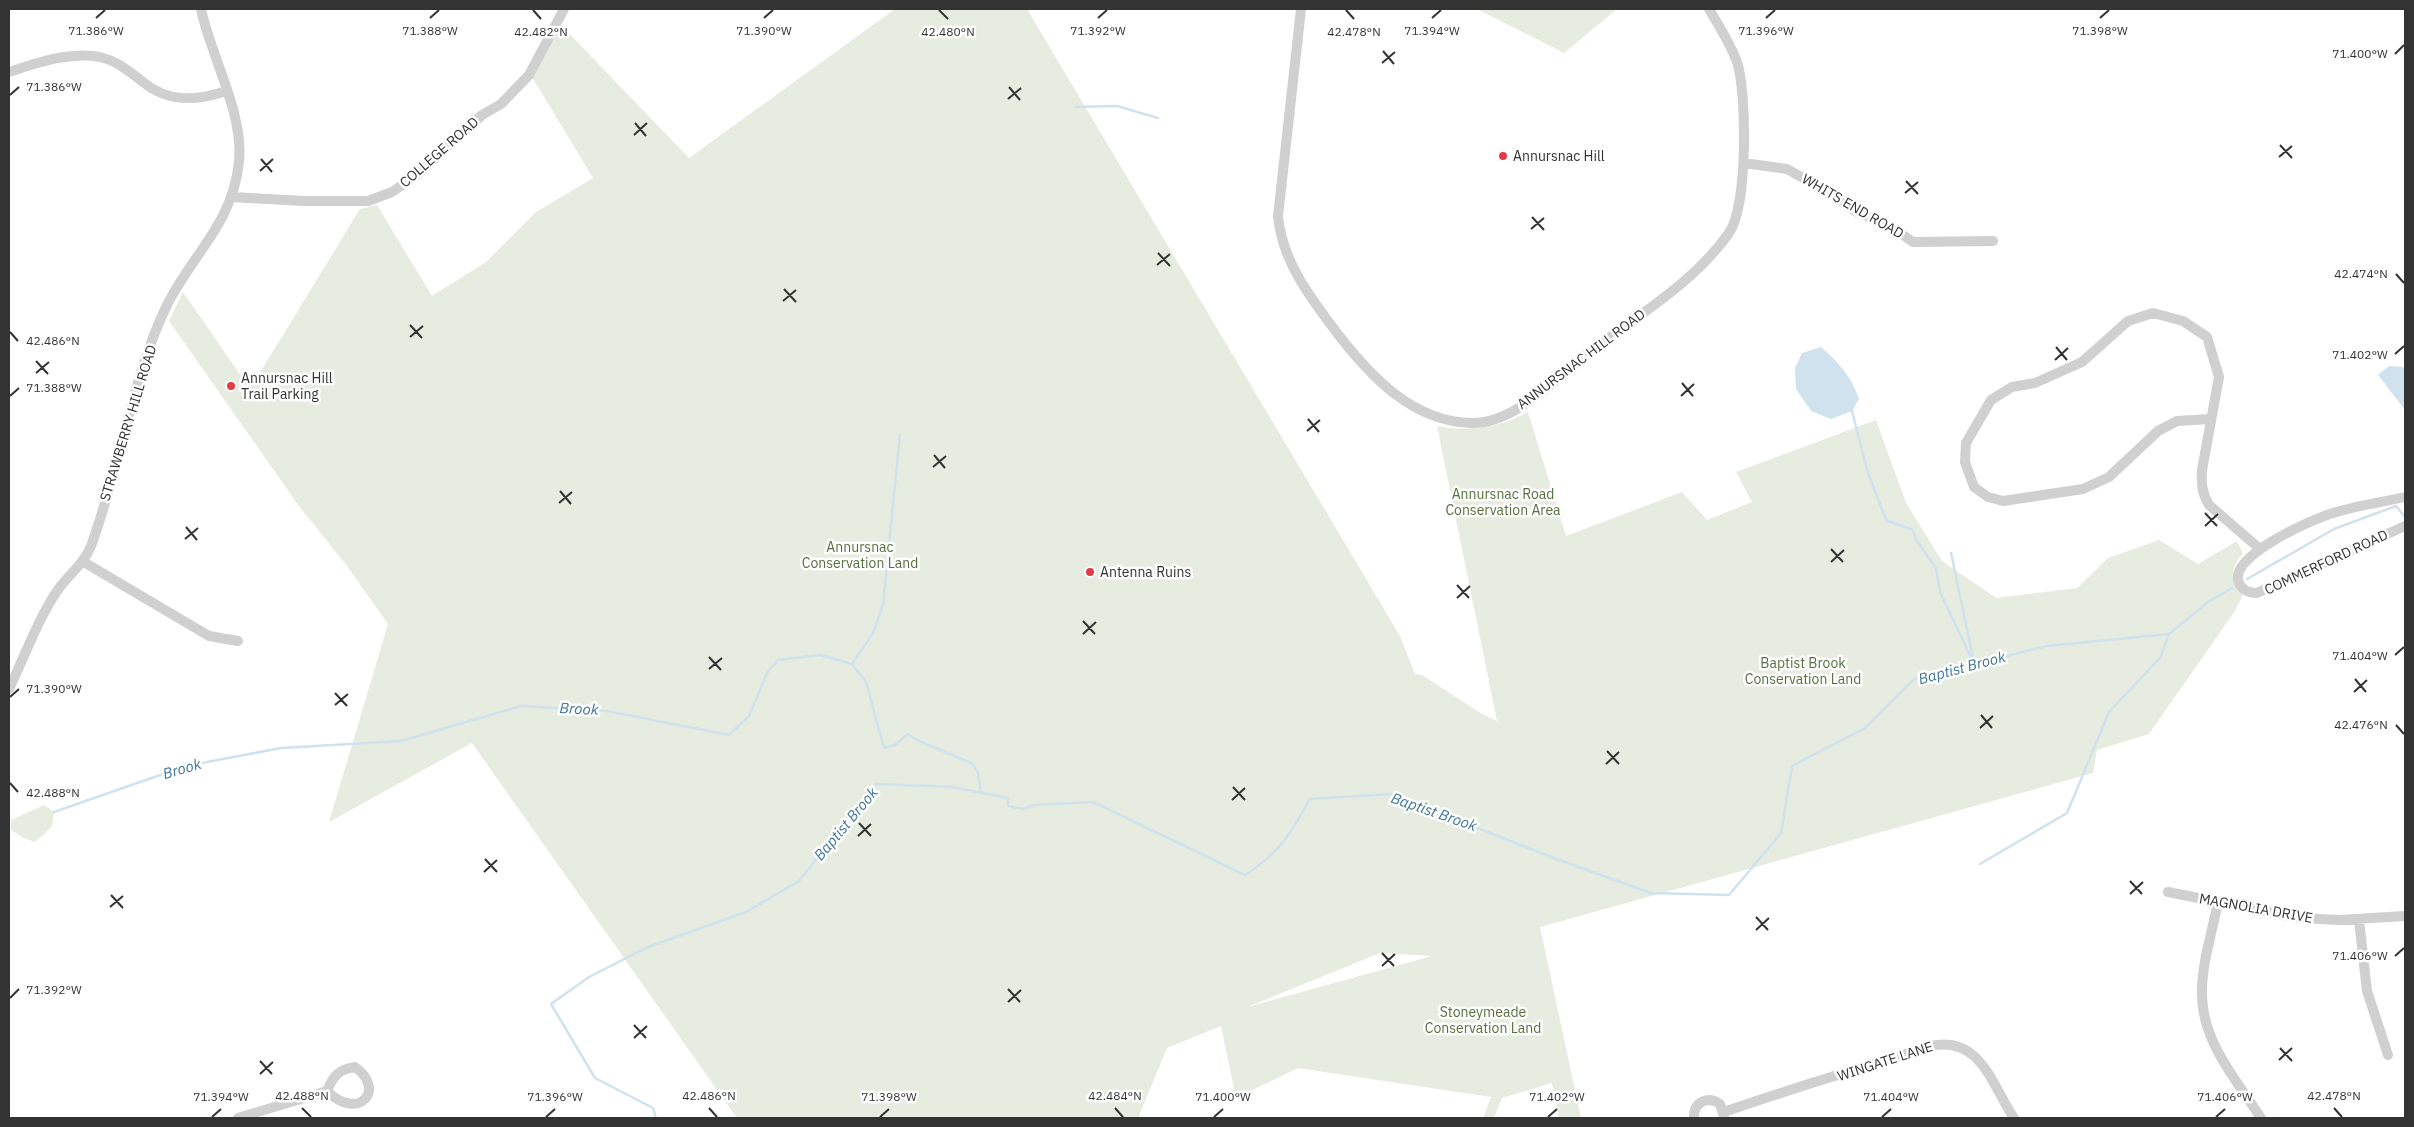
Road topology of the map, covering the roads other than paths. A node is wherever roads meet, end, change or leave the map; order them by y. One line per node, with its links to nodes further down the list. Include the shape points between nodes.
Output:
1 (202, 9): 6 (street, STRAWBERRY HILL ROAD)
2 (564, 9): 8 (street, COLLEGE ROAD, via 529,75 500,104 482,115 418,174 392,192 368,201)
3 (1301, 9): 7 (street, ANNURSNAC HILL ROAD, via 1278,216 1286,256 1324,315 1364,365 1411,407 1435,416 1474,423 1501,417 1547,388 1672,290 1708,259 1732,230 1741,194)
4 (1709, 9): 7 (street, ANNURSNAC HILL ROAD, via 1737,64)
5 (9, 72): 6 (street, via 84,55 119,64 144,84 170,97 195,99)
6 (226, 91): 8 (street, STRAWBERRY HILL ROAD, via 238,135 239,160)
7 (1744, 163): 9 (street, WHITS END ROAD, via 1787,169 1913,242)
8 (231, 197): 14 (street, STRAWBERRY HILL ROAD, via 226,214 165,310 132,401 98,525)
9 (1993, 241)
10 (2210, 419): 10 (street, via 2219,377 2207,336 2183,321 2153,313 2128,321 2082,362 2035,383 2012,387 1992,400 1966,443 1965,462 1974,487 1988,497 2003,501 2083,489 2109,478 2158,431 2177,421); 13 (street, via 2202,470 2204,495 2209,505)
11 (2405, 497): 13 (street, COMMERFORD ROAD, via 2327,515)
12 (2404, 526): 13 (street, COMMERFORD ROAD, via 2267,590 2250,593 2238,582 2237,574 2239,567)
13 (2260, 549)
14 (82, 561): 15 (street, via 210,636); 16 (street, STRAWBERRY HILL ROAD, via 48,606)
15 (238, 641)
16 (9, 688)
17 (2168, 892): 18 (street, MAGNOLIA DRIVE)
18 (2218, 902): 20 (street, MAGNOLIA DRIVE, via 2299,918); 27 (street, via 2203,978 2204,1015 2221,1057)
19 (2405, 916): 20 (street, MAGNOLIA DRIVE)
20 (2359, 920): 21 (street, via 2367,991)
21 (2388, 1055)
22 (327, 1091): 24 (street)
23 (1724, 1115): 25 (street, WINGATE LANE, via 1717,1102 1706,1100 1696,1106); 26 (street, WINGATE LANE, via 1760,1098 1946,1044 1964,1048 1979,1060)
24 (238, 1118)
25 (1694, 1118)
26 (2014, 1118)
27 (2261, 1118)

